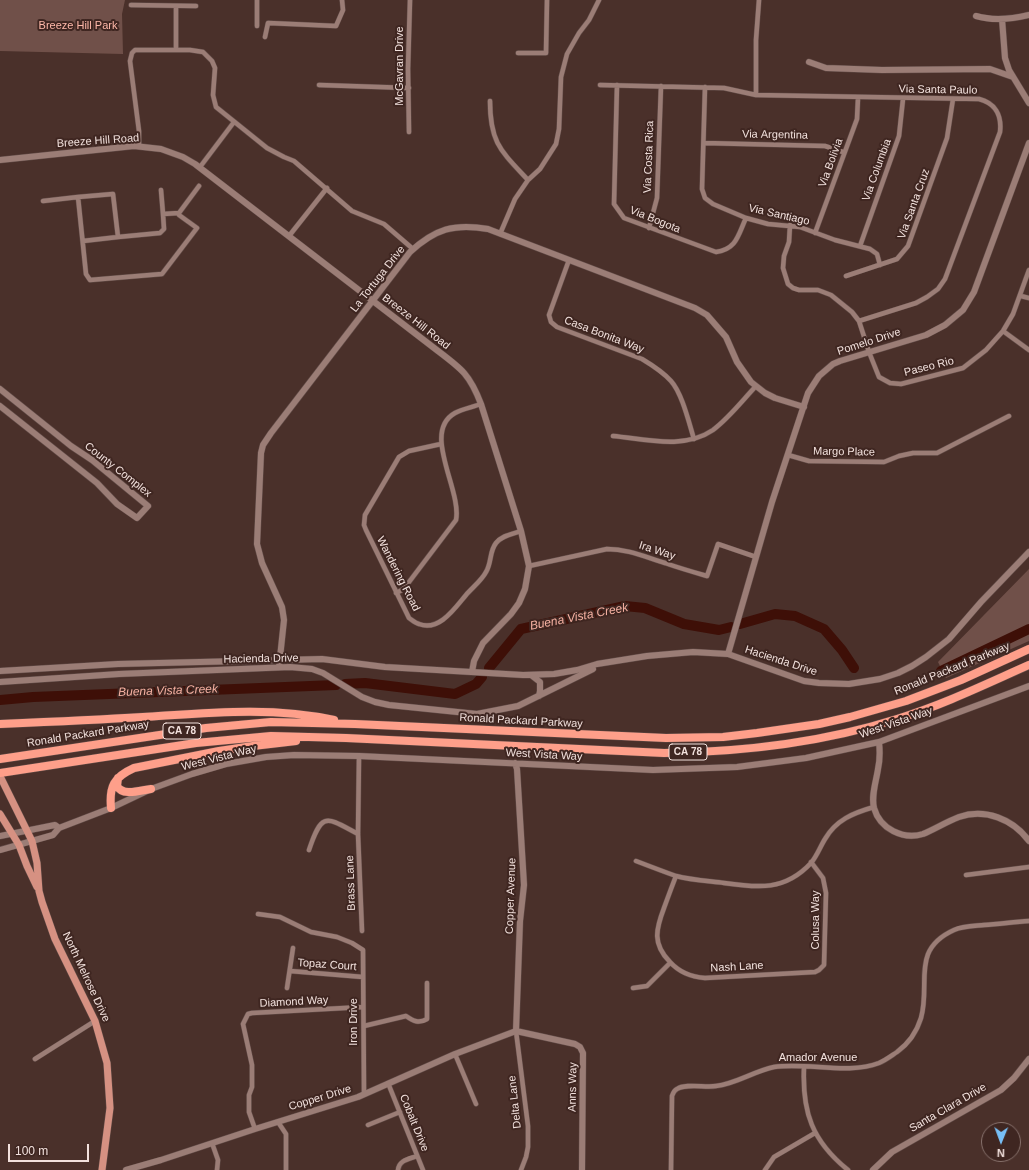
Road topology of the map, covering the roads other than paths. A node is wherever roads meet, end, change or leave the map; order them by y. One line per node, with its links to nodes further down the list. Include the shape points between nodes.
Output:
1 (257, 0): 13 (street)
2 (342, 0): 14 (street, via 343,10 336,26 268,23)
3 (410, 0): 24 (street, McGavran Drive)
4 (547, 0): 16 (street, via 546,53)
5 (598, 0): 39 (street, via 565,62 561,77 556,144 540,168)
6 (759, 0): 25 (street)
7 (131, 5): 8 (street)
8 (176, 6): 9 (street); 15 (street)
9 (196, 6)
10 (1029, 15): 12 (street)
11 (976, 16): 12 (street)
12 (1002, 19): 18 (street, via 1005,58)
13 (257, 26)
14 (264, 37)
15 (176, 50): 31 (street, via 203,52 212,61 216,106); 35 (street, via 135,50 132,53 130,62)
16 (518, 53)
17 (809, 62): 18 (street, via 826,68 990,69)
18 (1013, 77): 30 (street)
19 (600, 85): 20 (street, Via Santa Paulo)
20 (617, 85): 22 (street, Via Santa Paulo); 49 (street, Via Bogota, via 614,204 624,218)
21 (319, 86): 24 (street)
22 (661, 86): 23 (street, Via Santa Paulo); 49 (street, Via Costa Rica, via 657,198)
23 (705, 87): 25 (street, Via Santa Paulo); 33 (street, Via Santiago)
24 (409, 88): 32 (street, McGavran Drive)
25 (756, 94): 26 (street, Via Santa Paulo)
26 (858, 98): 27 (street, Via Santa Paulo); 36 (street, Via Bolivia, via 857,118)
27 (903, 99): 28 (street, Via Santa Paulo); 55 (street, Via Columbia, via 899,136)
28 (953, 100): 58 (street, Via Santa Cruz, via 947,138 908,246 897,259); 64 (street, Via Santa Paulo, via 986,101 997,110 1001,124 945,279 938,289 916,303)
29 (490, 101): 39 (street, via 492,132 496,142)
30 (1029, 104)
31 (234, 122): 38 (street); 41 (street, via 267,148 294,161)
32 (409, 132)
33 (704, 143): 36 (street, Via Argentina, via 825,146); 47 (street, Via Santiago, via 702,189 705,198)
34 (1029, 143): 67 (street, Pomelo Drive, via 974,292 963,310 945,325 926,335)
35 (139, 147): 37 (street, Breeze Hill Road); 38 (street, Breeze Hill Road, via 161,149 184,156)
36 (844, 152): 50 (street, Via Bolivia)
37 (0, 160)
38 (200, 167): 52 (street, Breeze Hill Road)
39 (528, 180): 51 (street, via 515,199)
40 (199, 186): 45 (street)
41 (327, 188): 52 (street); 56 (street, via 352,211 384,224)
42 (161, 190): 46 (street)
43 (78, 197): 44 (street); 53 (street, via 113,194); 54 (street)
44 (43, 201)
45 (179, 213): 46 (street); 54 (street, via 197,228 162,274 90,280 86,274)
46 (163, 214): 53 (street, via 164,229 160,233)
47 (746, 218): 48 (street, Via Santiago, via 768,224); 49 (street, Via Bogota, via 731,247 716,252)
48 (790, 225): 50 (street, Via Santiago); 64 (street, via 783,268 788,284 799,290 818,290 831,294)
49 (649, 228)
50 (815, 233): 55 (street, Via Santiago)
51 (500, 234): 56 (street, La Tortuga Drive, via 488,229 457,227 432,234); 57 (street, La Tortuga Drive)
52 (289, 236): 63 (street, Breeze Hill Road)
53 (118, 237): 54 (street)
54 (83, 241)
55 (860, 246): 58 (street, Via Santiago, via 877,254)
56 (413, 249): 63 (street, La Tortuga Drive)
57 (569, 260): 68 (street, La Tortuga Drive, via 695,308 707,315 726,337 737,362); 75 (street, Casa Bonita Way, via 549,314 551,322 557,327 651,364 672,382 682,400)
58 (880, 265): 60 (street, Via Santa Cruz)
59 (1029, 270): 61 (street, Paseo Rio)
60 (846, 276)
61 (1021, 296): 62 (street); 65 (street, Paseo Rio)
62 (1029, 298)
63 (373, 301): 70 (street, Breeze Hill Road, via 460,368 468,376); 86 (street, La Tortuga Drive, via 271,433 261,453 258,544 262,563 282,607 284,620)
64 (860, 321): 67 (street)
65 (1003, 331): 66 (street); 67 (street, Paseo Rio, via 986,350 963,368 901,384 890,383 879,377)
66 (1029, 350)
67 (869, 352): 72 (street, Pomelo Drive, via 833,364 819,376 808,393)
68 (756, 386): 72 (street, La Tortuga Drive, via 775,398); 75 (street, via 712,431)
69 (0, 389): 71 (street, County Complex, via 148,506 137,518 117,504 81,469)
70 (481, 404): 76 (street, via 448,418 441,430); 78 (street, Breeze Hill Road)
71 (0, 406)
72 (804, 406): 77 (street, Pomelo Drive)
73 (1009, 416): 77 (street, Margo Place, via 936,453 913,453 884,462 809,461)
74 (613, 436): 75 (street, via 671,442)
75 (694, 439)
76 (441, 444): 82 (street, via 458,508 456,520 406,586); 82 (street, Wandering Road, via 409,451 399,457 364,516 366,530)
77 (788, 455): 80 (street, Pomelo Drive)
78 (521, 531): 81 (street, Breeze Hill Road); 82 (street, Wandering Road, via 497,542 490,553 486,572 446,618 434,625 424,626 408,618)
79 (1029, 552): 84 (street, Hacienda Drive, via 948,639 926,657 898,673 848,684 819,683 804,681)
80 (756, 557): 81 (street, Ira Way, via 718,544 707,576 625,549 607,549); 84 (street, Pomelo Drive)
81 (529, 566): 89 (street, Breeze Hill Road, via 525,589 519,603 483,643 474,660)
82 (396, 593)
83 (1029, 649): 95 (highway, Ronald Packard Parkway / CA 78, via 961,680 906,701 831,721 723,737 666,738)
84 (728, 654): 85 (street, Hacienda Drive, via 693,652)
85 (622, 660): 90 (street, Hacienda Drive, via 554,674); 93 (street, Hacienda Drive, via 584,672)
86 (280, 664): 88 (street, Hacienda Drive, via 118,664); 89 (street, Hacienda Drive, via 322,659 385,667); 91 (street, Hacienda Drive); 93 (street, Hacienda Drive, via 323,673 362,697 389,705 477,714 518,706)
87 (1029, 665): 96 (highway, CA 78, via 961,695 897,719 830,736 757,748 664,753)
88 (0, 671)
89 (472, 672): 90 (street, Hacienda Drive)
90 (531, 675): 93 (street, via 540,682)
91 (0, 682)
92 (1029, 686): 97 (street, West Vista Way)
93 (539, 696)
94 (0, 724): 95 (highway, via 268,712 322,717)
95 (354, 724): 99 (highway, Ronald Packard Parkway / CA 78, via 240,724)
96 (332, 737): 101 (highway, CA 78, via 271,736 196,743); 102 (highway, via 253,746 146,765 128,770)
97 (879, 742): 100 (street, West Vista Way, via 806,758 737,767 653,770); 104 (street, via 880,756)
98 (359, 756): 100 (street, West Vista Way); 103 (street, West Vista Way, via 266,757 226,764); 110 (street, Brass Lane)
99 (0, 759)
100 (515, 763): 137 (street, Copper Avenue, via 524,885)
101 (0, 774): 108 (main road, North Melrose Drive)
102 (118, 778): 103 (highway, via 117,786 121,791); 105 (highway, via 111,791)
103 (151, 789): 105 (street, West Vista Way)
104 (874, 807): 112 (street, via 887,828 902,835 922,834 961,817 984,814 996,816 1012,824); 118 (street, via 851,815 838,823)
105 (111, 808): 107 (street, West Vista Way)
106 (0, 814): 109 (main road, North Melrose Drive)
107 (59, 828): 108 (street, West Vista Way, via 55,825); 113 (street, West Vista Way, via 53,835)
108 (26, 831): 109 (street, West Vista Way); 113 (main road, North Melrose Drive)
109 (12, 833): 111 (street, West Vista Way); 114 (main road, North Melrose Drive)
110 (358, 834): 116 (street, via 333,821 325,820 316,832); 125 (street, Brass Lane)
111 (0, 836)
112 (1029, 840)
113 (32, 841): 114 (street, West Vista Way); 122 (main road, North Melrose Drive)
114 (19, 845): 115 (street, West Vista Way); 122 (main road, North Melrose Drive)
115 (0, 850)
116 (309, 850)
117 (636, 861): 121 (street)
118 (811, 862): 121 (street, via 796,876 763,887); 129 (street, Colusa Way, via 825,886 825,958 824,965 819,970)
119 (1029, 867): 120 (street)
120 (966, 875)
121 (676, 876): 127 (street, via 658,924 657,934 662,952)
122 (39, 890): 135 (main road, North Melrose Drive, via 55,939)
123 (258, 914): 130 (street, Iron Drive, via 280,917 312,932 352,943 363,950)
124 (1029, 921): 141 (street, Amador Avenue, via 968,926 954,930 938,940 929,953 924,970 921,1018 913,1036 884,1061 860,1067)
125 (362, 931)
126 (293, 948): 128 (street)
127 (670, 963): 129 (street, Nash Lane, via 688,975 696,977); 133 (street, via 647,986)
128 (290, 971): 130 (street, Topaz Court); 132 (street)
129 (809, 972)
130 (363, 976): 134 (street, Iron Drive)
131 (427, 983): 136 (street, via 427,1019 423,1022 414,1022 406,1016)
132 (287, 988)
133 (633, 988)
134 (363, 1007): 136 (street, Iron Drive); 148 (street, Diamond Way, via 248,1014 243,1024 252,1065 249,1112)
135 (95, 1021): 139 (street); 152 (main road, North Melrose Drive, via 107,1062 110,1093)
136 (364, 1026): 143 (street, Iron Drive)
137 (516, 1031): 138 (street, Copper Drive); 158 (street, Delta Lane, via 528,1126 528,1147); 159 (street, Anns Way, via 575,1044 583,1053)
138 (455, 1054): 142 (street, Copper Drive); 144 (street)
139 (35, 1059)
140 (1029, 1059): 163 (street, Santa Clara Drive, via 1001,1090 892,1152)
141 (804, 1067): 149 (street, via 806,1111); 160 (street, Amador Avenue, via 774,1067 717,1086 682,1086 676,1089 672,1096)
142 (388, 1083): 143 (street, Copper Drive); 145 (street, Cobalt Drive)
143 (364, 1093): 146 (street, Copper Drive)
144 (476, 1104)
145 (400, 1112): 147 (street); 151 (street, Cobalt Drive)
146 (278, 1122): 148 (street, Copper Drive); 155 (street, via 286,1134)
147 (368, 1125)
148 (255, 1129): 150 (street, Copper Drive)
149 (816, 1133): 161 (street, via 774,1157); 162 (street, via 837,1161)
150 (212, 1143): 153 (street, Copper Drive); 154 (street, via 218,1160)
151 (417, 1156): 156 (street, via 403,1161); 157 (street, Cobalt Drive)
152 (102, 1170)
153 (126, 1170)
154 (218, 1170)
155 (286, 1170)
156 (398, 1170)
157 (423, 1170)
158 (521, 1170)
159 (582, 1170)
160 (671, 1170)
161 (765, 1170)
162 (848, 1170)
163 (873, 1170)

